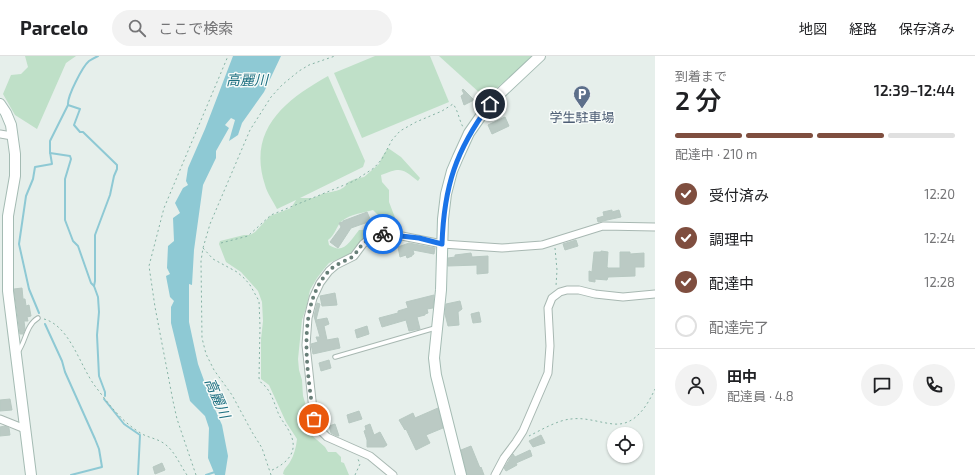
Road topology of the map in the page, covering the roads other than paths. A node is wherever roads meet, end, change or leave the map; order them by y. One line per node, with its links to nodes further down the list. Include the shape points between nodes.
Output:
1 (540, 56): 6 (street, via 490,104 469,133 446,194)
2 (0, 104): 4 (street, via 11,125)
3 (0, 134): 4 (street)
4 (12, 136): 10 (street, via 15,172 8,216 7,259 8,291)
5 (655, 227): 6 (street, via 603,226 542,245 502,248)
6 (442, 244): 9 (street, via 441,290); 15 (street, via 402,236 374,236 363,244 354,256 329,271 320,284 308,318 306,345 317,427 327,437 370,456)
7 (655, 294): 17 (street, via 623,297 567,290 552,298 548,308 548,373 522,431)
8 (38, 318): 10 (lane, via 34,320)
9 (436, 328): 11 (lane); 16 (street, via 436,375)
10 (16, 354): 13 (street)
11 (335, 358)
12 (0, 419): 13 (street)
13 (25, 429): 14 (street)
14 (31, 475)
15 (393, 475)
16 (461, 475)
17 (494, 475)

